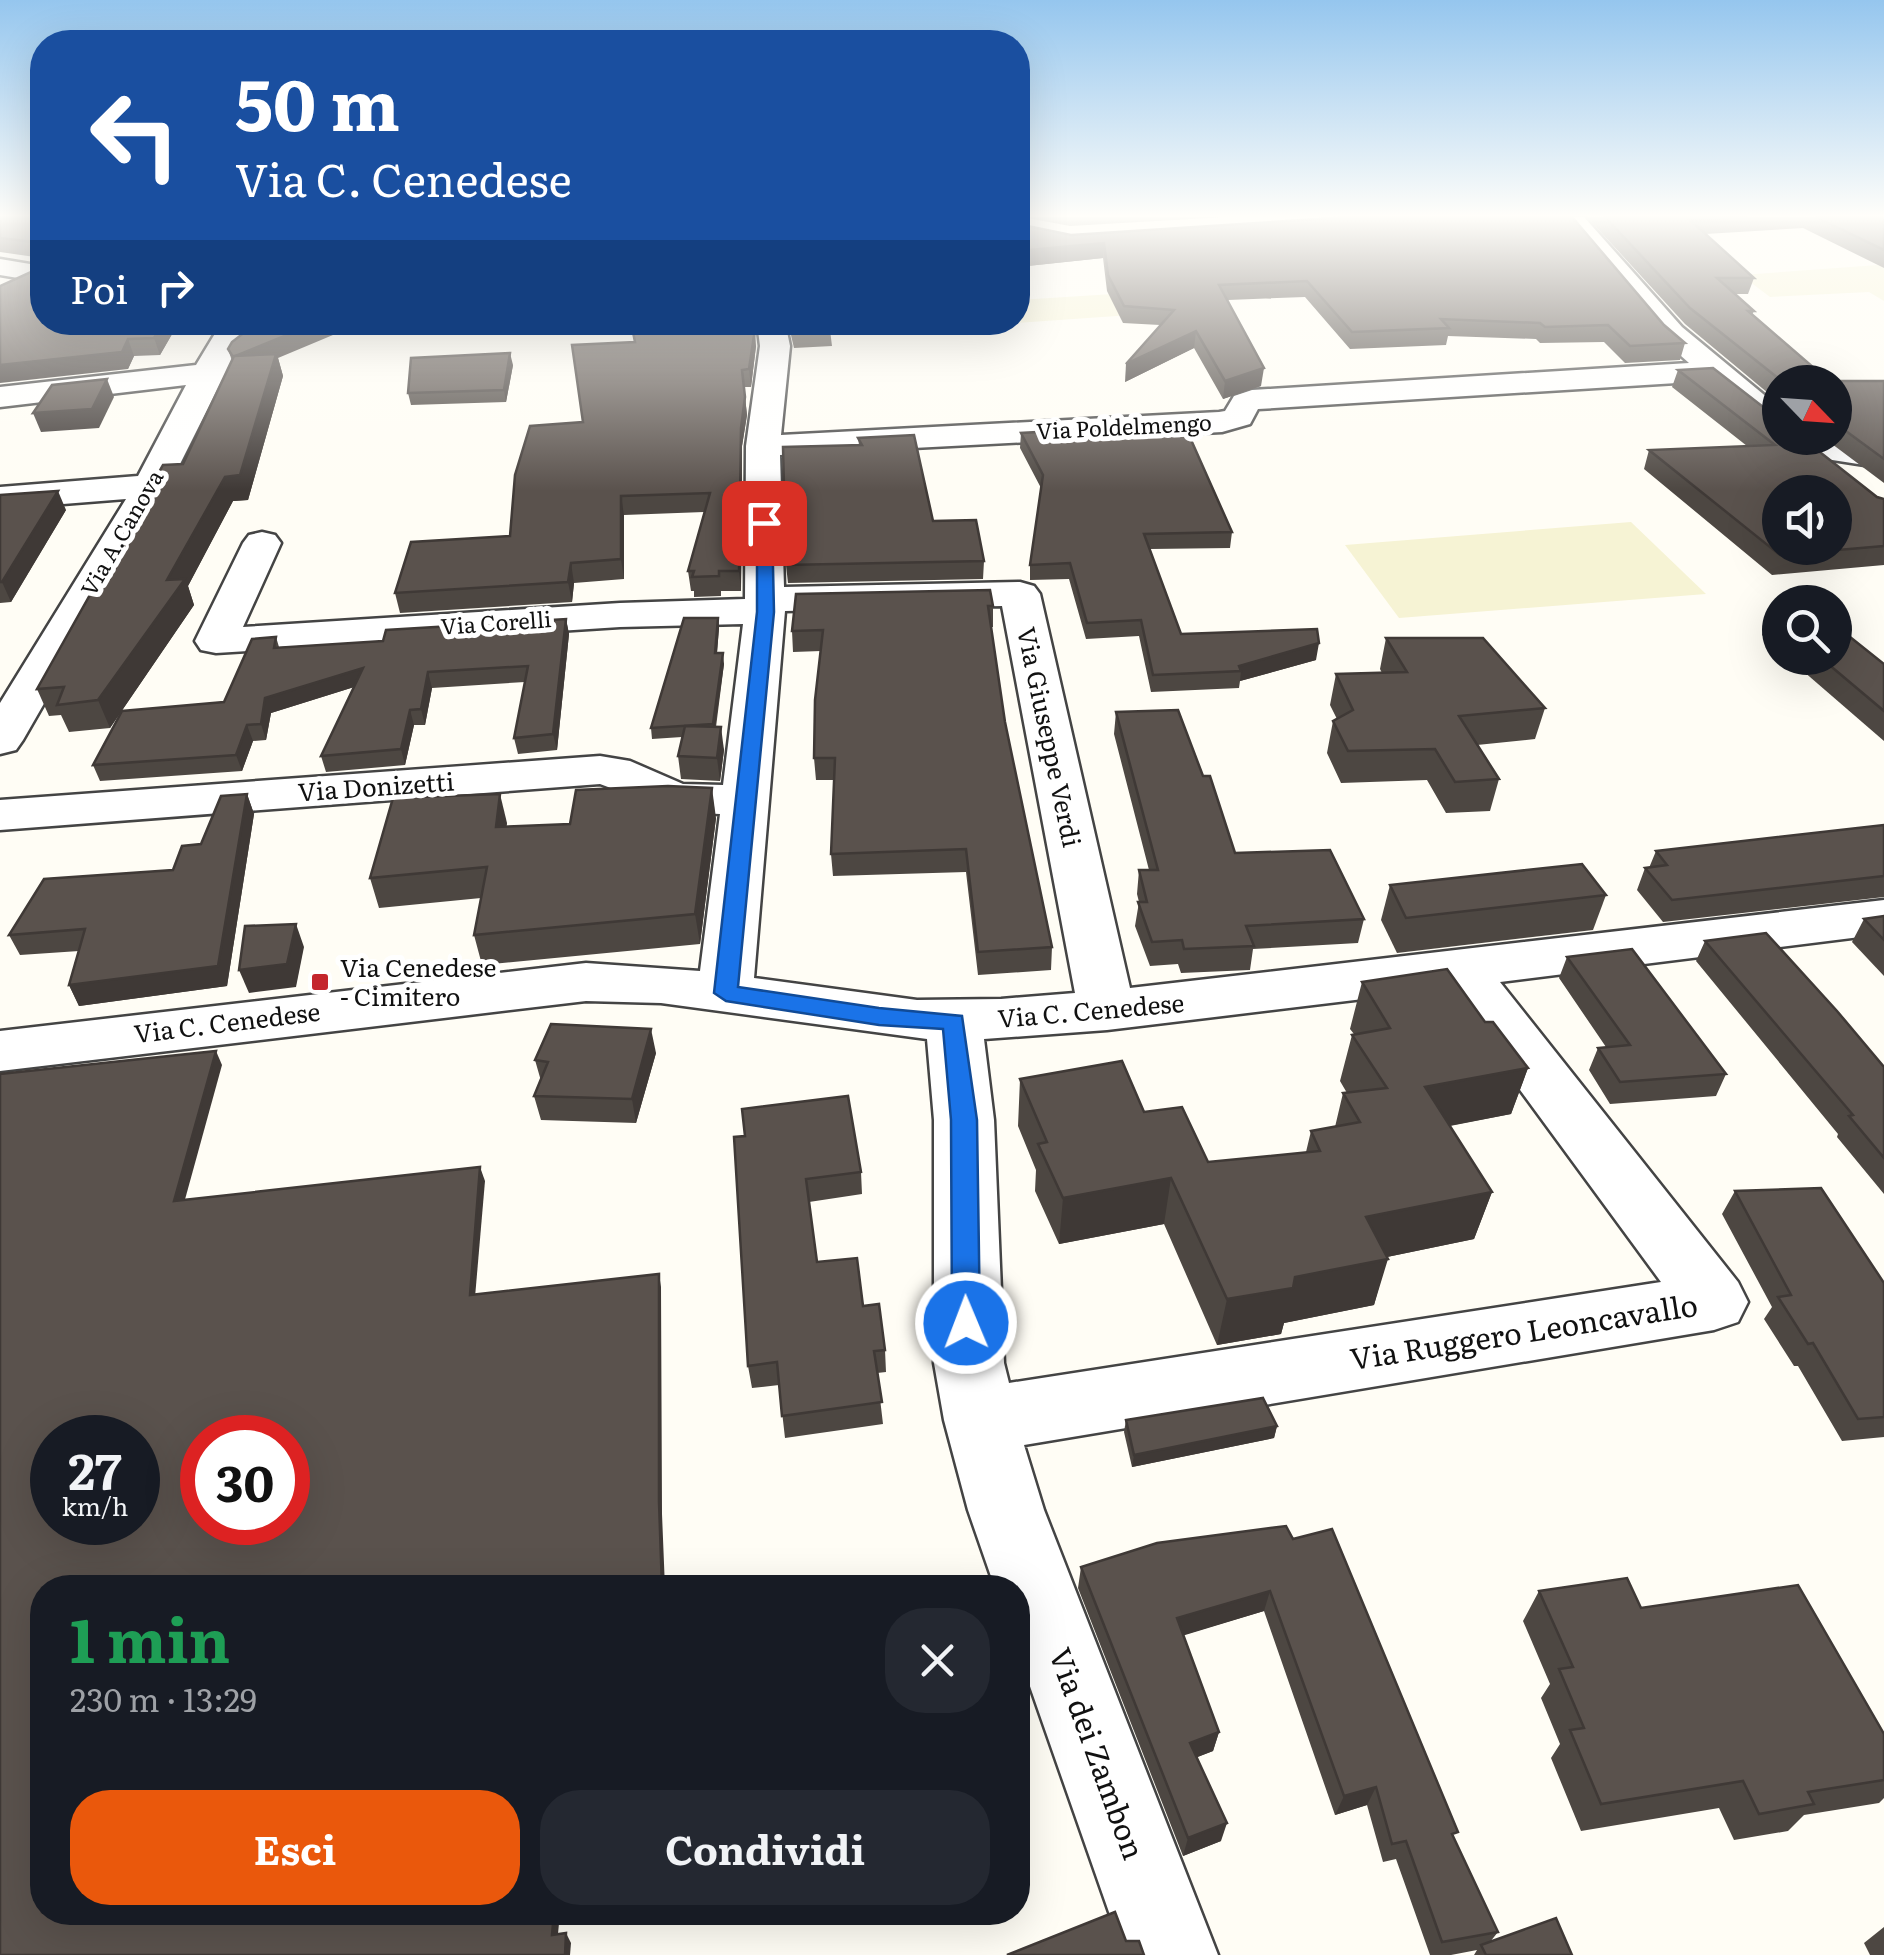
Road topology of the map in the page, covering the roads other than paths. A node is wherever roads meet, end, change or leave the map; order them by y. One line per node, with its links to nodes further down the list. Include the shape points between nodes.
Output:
1 (1650, 308): 4 (street)
2 (228, 335): 5 (street, Via A.Canova)
3 (773, 335): 8 (street)
4 (1714, 371): 7 (street); 8 (street, Via Poldelmengo, via 1252,400 1241,415 1222,422)
5 (206, 373): 6 (street); 13 (street, Via A.Canova)
6 (0, 397)
7 (1762, 410)
8 (763, 446): 16 (street)
9 (1852, 452): 11 (street)
10 (1821, 455): 12 (street)
11 (1884, 458)
12 (1859, 484)
13 (151, 486): 14 (street); 17 (street, Via A.Canova)
14 (0, 498)
15 (262, 543): 16 (street, Via Corelli, via 216,642)
16 (766, 605): 18 (street); 23 (street, Via Giuseppe Verdi, via 1020,594)
17 (0, 740)
18 (746, 800): 19 (street, Via Donizetti, via 675,798 600,770); 22 (street)
19 (0, 815)
20 (1884, 917): 21 (street, Via C. Cenedese)
21 (1460, 969): 23 (street, Via C. Cenedese); 26 (street, Via Ruggero Leoncavallo, via 1714,1302)
22 (726, 993): 24 (street, Via C. Cenedese); 25 (street, Via C. Cenedese, via 661,984 562,983)
23 (1107, 1010): 24 (street, Via C. Cenedese)
24 (954, 1022): 26 (street, Via dei Zambon, via 964,1120 969,1363)
25 (0, 1050)
26 (980, 1420): 27 (street, Via dei Zambon, via 1006,1510)
27 (1171, 1955)

